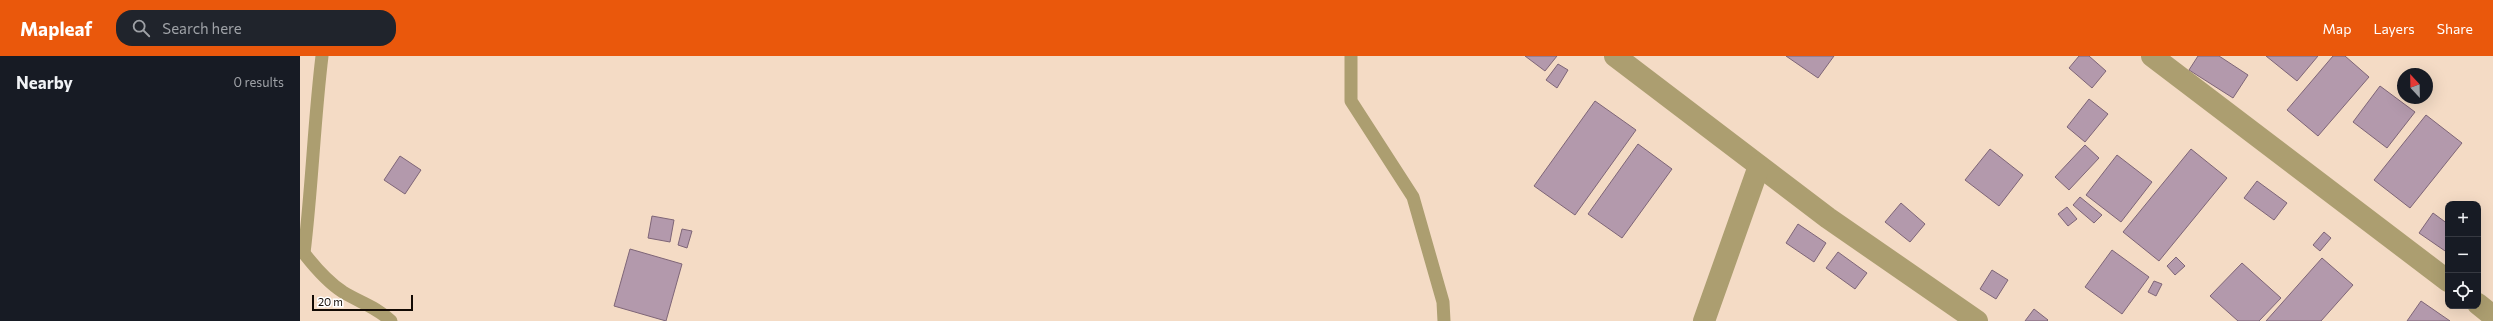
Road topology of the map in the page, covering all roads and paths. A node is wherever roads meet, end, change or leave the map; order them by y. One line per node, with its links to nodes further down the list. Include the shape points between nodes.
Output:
1 (322, 56): 6 (lane, via 314,118 311,195)
2 (1351, 56): 11 (lane, via 1351,101 1413,197 1443,302)
3 (1615, 56): 5 (street)
4 (2152, 56): 7 (street)
5 (1759, 166): 12 (street); 13 (street, via 1828,218)
6 (302, 250): 10 (lane, via 318,270 343,292 377,308)
7 (2445, 280)
8 (2481, 306): 9 (street)
9 (2493, 316)
10 (391, 321)
11 (1444, 321)
12 (1704, 321)
13 (1977, 321)

